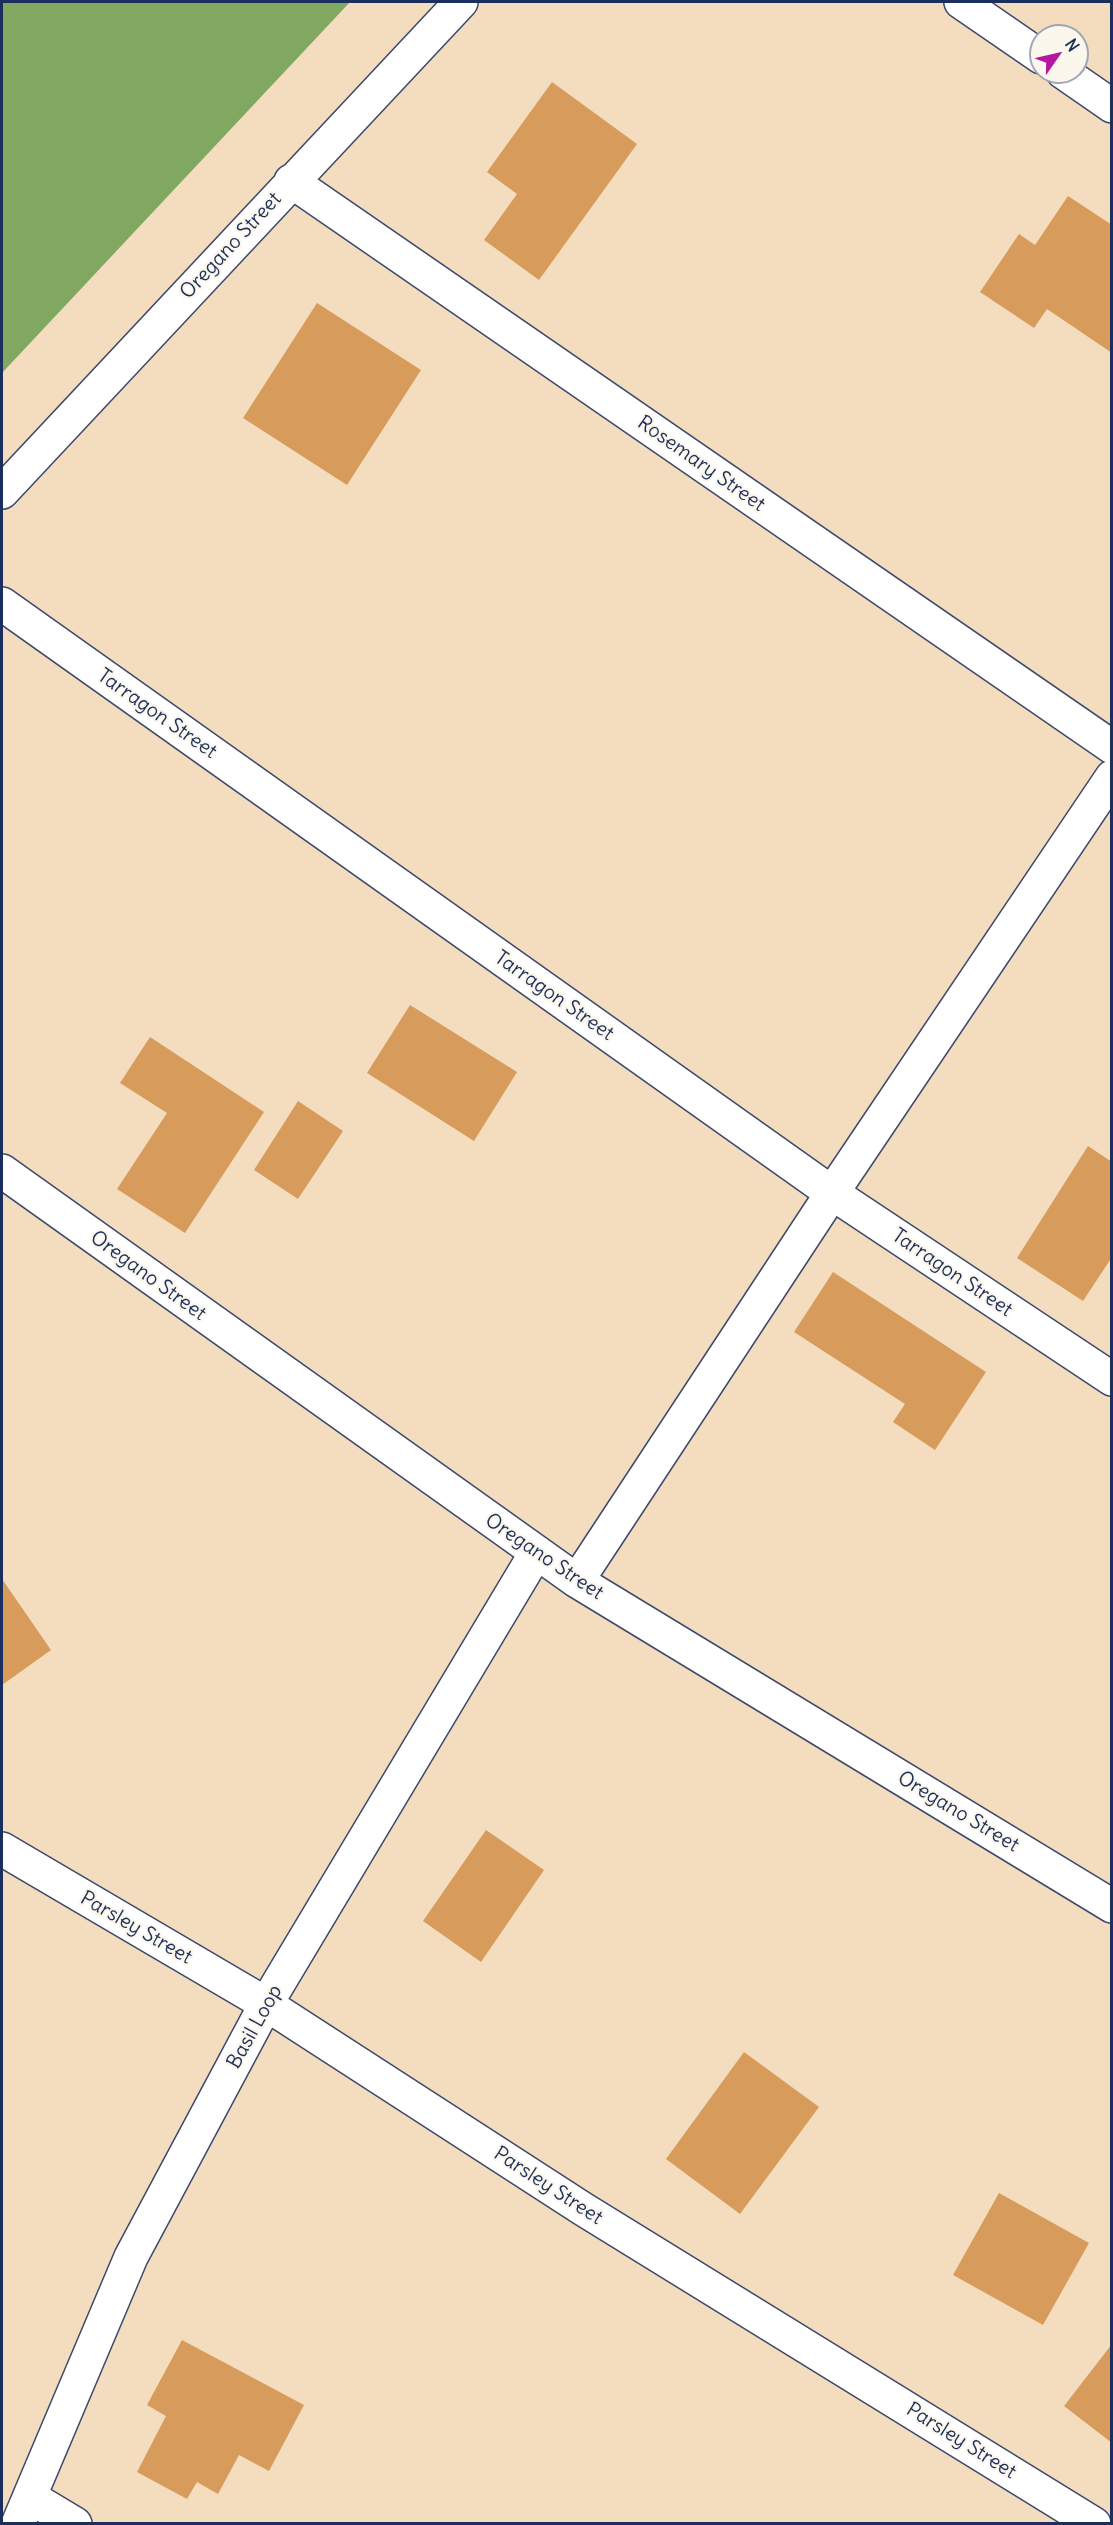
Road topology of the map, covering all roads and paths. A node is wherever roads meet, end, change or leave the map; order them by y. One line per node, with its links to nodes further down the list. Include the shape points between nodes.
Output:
1 (461, 2): 6 (street, Oregano Street)
2 (962, 2): 3 (street)
3 (1029, 49)
4 (1081, 84): 5 (street)
5 (1112, 105)
6 (291, 181): 7 (street, Oregano Street); 9 (street, Rosemary Street)
7 (2, 492)
8 (2, 604): 12 (street, Tarragon Street)
9 (1112, 747)
10 (1112, 777): 12 (street)
11 (2, 1171): 14 (street, Oregano Street)
12 (832, 1193): 13 (street, Tarragon Street); 15 (street)
13 (1112, 1379)
14 (536, 1553): 15 (street, Oregano Street); 18 (street, Basil Loop)
15 (577, 1581): 17 (street, Oregano Street)
16 (2, 1849): 18 (street, Parsley Street)
17 (1112, 1906)
18 (266, 2004): 19 (street, Basil Loop, via 131,2257); 21 (street, Parsley Street, via 583,2209)
19 (24, 2510): 20 (street)
20 (75, 2523)
21 (1094, 2523)

